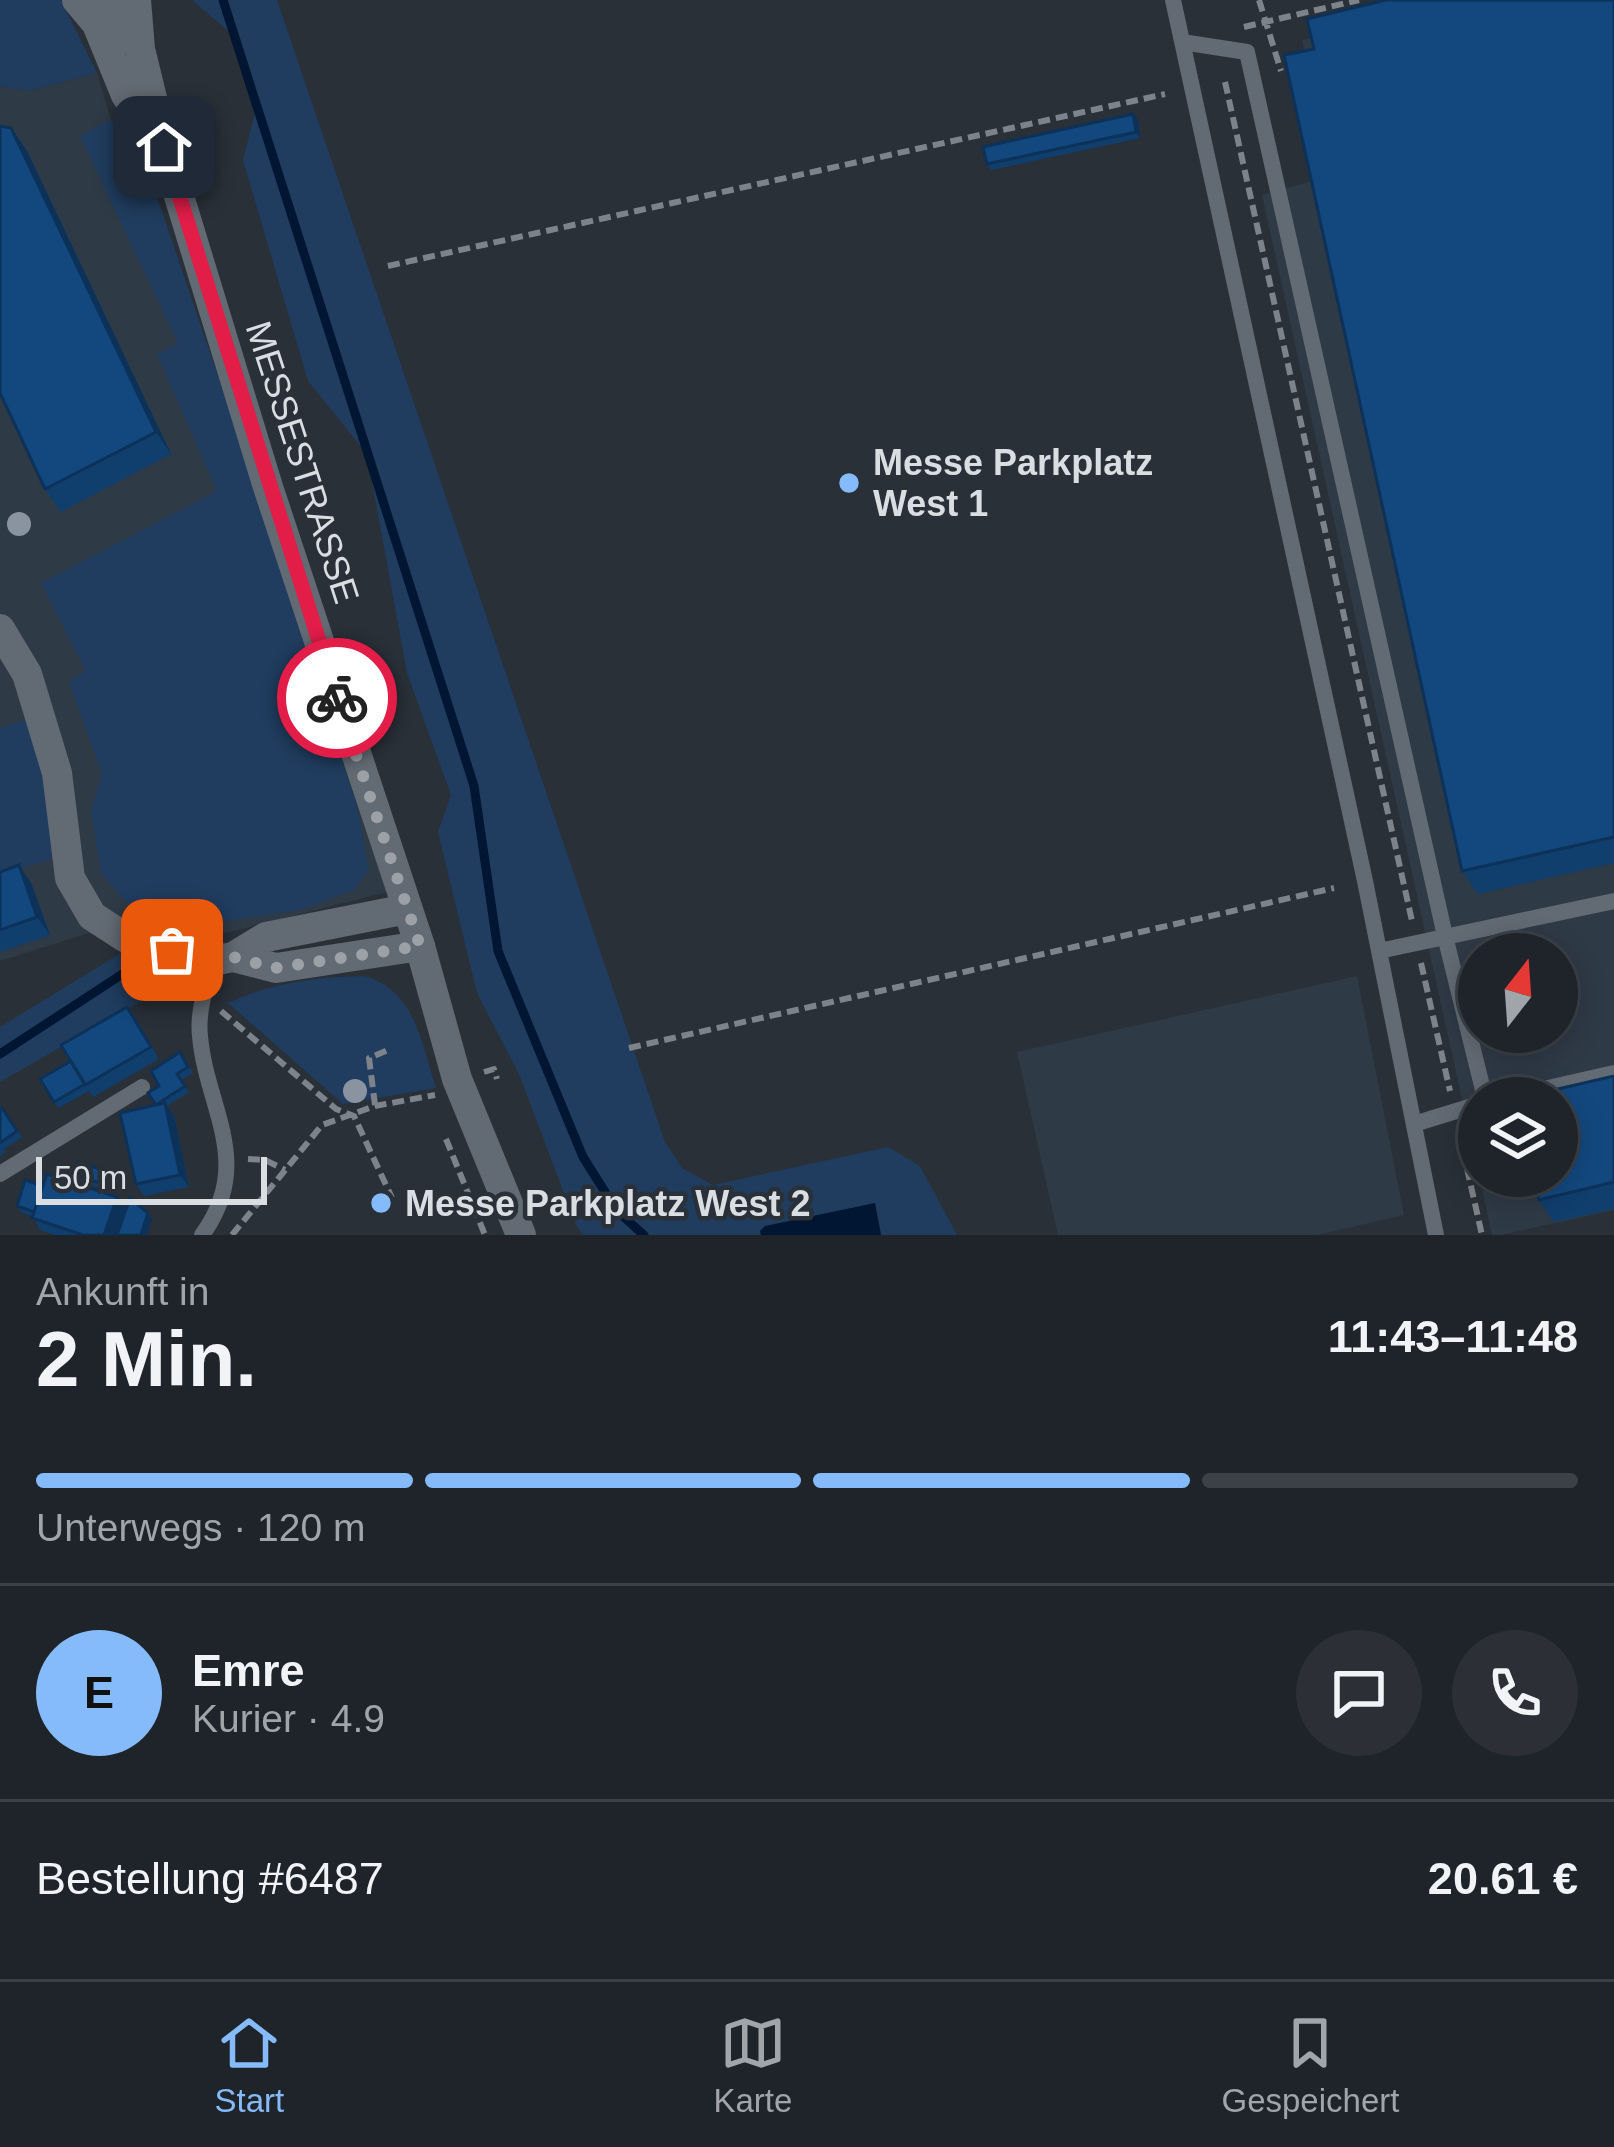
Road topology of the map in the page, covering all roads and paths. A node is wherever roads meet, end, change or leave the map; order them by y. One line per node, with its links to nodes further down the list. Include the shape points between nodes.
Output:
1 (76, 0): 13 (street)
2 (110, 0): 10 (street, MESSESTRASSE)
3 (136, 0): 10 (street, MESSESTRASSE)
4 (1173, 0): 9 (lane)
5 (1259, 0): 7 (path)
6 (1359, 0): 7 (path)
7 (1264, 22): 8 (path)
8 (1243, 27)
9 (1182, 42): 19 (lane, via 1247,52); 22 (lane)
10 (140, 50): 13 (street, MESSESTRASSE)
11 (1226, 82): 20 (path)
12 (1165, 94): 14 (path)
13 (164, 147): 18 (street, MESSESTRASSE)
14 (388, 266)
15 (0, 629): 23 (street, via 27,674 57,773 70,878 92,916 126,938)
16 (1334, 888): 25 (path)
17 (1614, 901): 19 (lane)
18 (407, 909): 21 (street, MESSESTRASSE); 23 (street, via 266,937)
19 (1445, 936): 20 (lane); 28 (lane)
20 (1416, 942): 22 (lane); 34 (path)
21 (420, 946): 23 (street, via 275,968); 29 (street, MESSESTRASSE)
22 (1379, 951): 36 (lane)
23 (223, 959): 24 (lane)
24 (204, 997): 35 (path); 37 (lane, via 199,1034)
25 (629, 1048)
26 (388, 1050): 32 (path, via 369,1058)
27 (1614, 1073): 30 (lane)
28 (1477, 1077)
29 (457, 1079): 32 (path, via 434,1096); 43 (street, MESSESTRASSE)
30 (1578, 1081)
31 (142, 1087): 39 (lane)
32 (375, 1106): 35 (path)
33 (1458, 1110): 34 (lane)
34 (1454, 1112): 36 (lane); 45 (path)
35 (354, 1116): 38 (path, via 322,1125); 40 (path)
36 (1414, 1124): 44 (lane)
37 (227, 1159): 38 (path, via 265,1160); 41 (lane)
38 (285, 1170): 42 (path)
39 (0, 1174)
40 (392, 1198)
41 (202, 1235)
42 (232, 1235)
43 (521, 1235)
44 (1436, 1235)
45 (1482, 1235)

